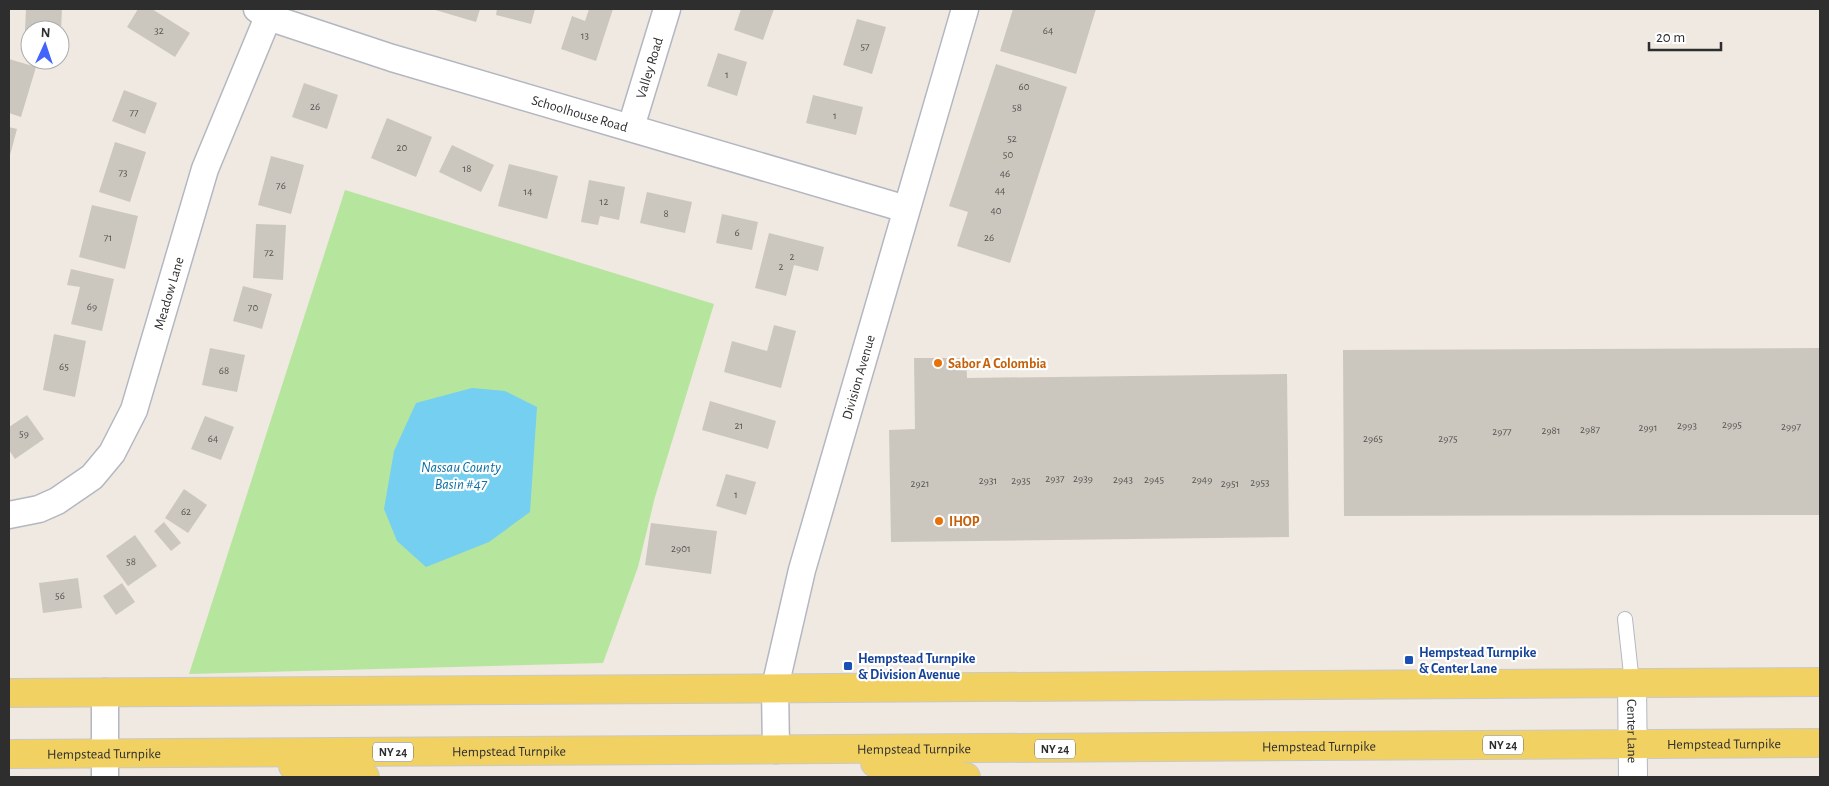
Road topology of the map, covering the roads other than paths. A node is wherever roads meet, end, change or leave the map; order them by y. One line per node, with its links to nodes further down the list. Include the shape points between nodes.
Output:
1 (667, 9): 4 (street, Valley Road)
2 (965, 9): 5 (street, Division Avenue)
3 (263, 13): 4 (street, Schoolhouse Road, via 392,58); 6 (street, Meadow Lane, via 205,169 134,410 112,454 92,477 57,501 39,509)
4 (631, 127): 5 (street, Schoolhouse Road)
5 (906, 209): 10 (street, Division Avenue, via 802,570)
6 (9, 515)
7 (1625, 619): 9 (lane)
8 (1820, 682): 9 (main road)
9 (1632, 683): 10 (main road); 14 (street, Center Lane)
10 (775, 687): 11 (main road); 15 (street, Division Avenue)
11 (105, 692): 12 (main road); 18 (street)
12 (9, 693)
13 (1820, 742): 14 (main road, Hempstead Turnpike / NY 24)
14 (1633, 744): 15 (main road, Hempstead Turnpike / NY 24); 21 (street, Center Lane)
15 (785, 750): 16 (main road, Hempstead Turnpike / NY 24); 20 (main road)
16 (215, 753): 18 (main road, Hempstead Turnpike / NY 24); 19 (main road)
17 (9, 754): 18 (main road, Hempstead Turnpike / NY 24)
18 (105, 765)
19 (365, 777)
20 (966, 777)
21 (1633, 777)

